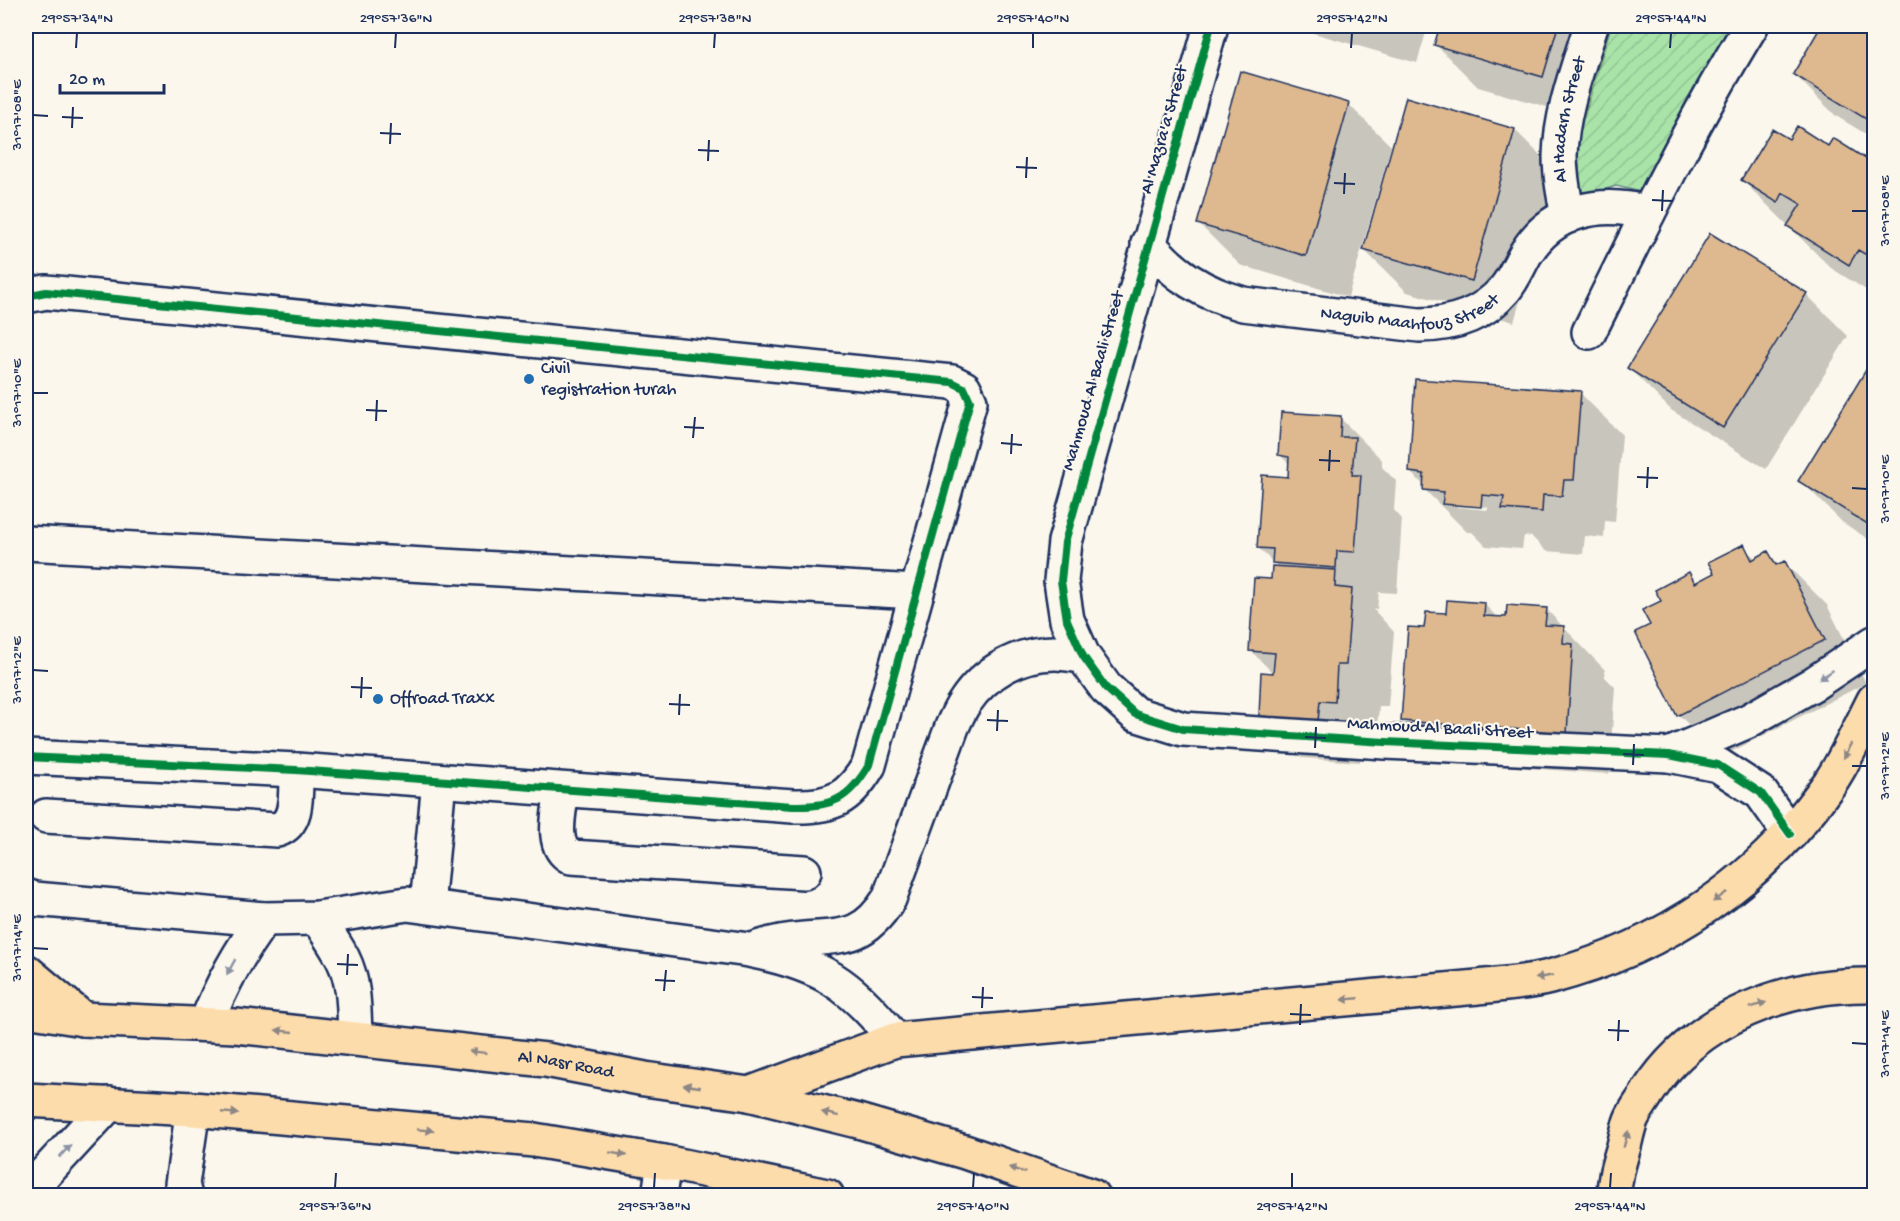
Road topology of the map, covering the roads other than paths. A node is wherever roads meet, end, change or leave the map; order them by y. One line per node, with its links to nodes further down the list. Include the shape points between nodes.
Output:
1 (1211, 26): 6 (street, Al Mazra'a Street)
2 (1591, 26): 5 (street, Al Hadarh Street, via 1563,127 1560,156)
3 (1751, 26): 4 (street)
4 (1648, 213): 5 (street, Naguib Maahfouz Street, via 1606,206); 8 (street)
5 (1568, 216): 6 (street, Naguib Maahfouz Street, via 1538,238 1506,288 1490,304 1471,316 1437,325 1234,302 1194,285 1161,260)
6 (1148, 243): 12 (street, Mahmoud Al Baali Street, via 1065,542 1061,581 1067,620)
7 (26, 296): 10 (street, via 46,292 952,382 964,388 970,401)
8 (1589, 332)
9 (26, 543): 10 (street)
10 (917, 592): 18 (street, via 869,765 857,784 839,799 805,806)
11 (1875, 643): 14 (street, Mahmoud Al Baali Street, one-way to 14, via 1748,721)
12 (1083, 657): 14 (street, Mahmoud Al Baali Street, via 1106,688 1135,714 1183,729); 26 (street, via 1055,653 1029,656 1004,666 964,702 889,899 870,923 839,937 786,941)
13 (1875, 700): 20 (main road, one-way to 20, via 1830,783)
14 (1669, 755): 20 (street, Mahmoud Al Baali Street, via 1718,765 1735,776 1761,793)
15 (26, 757): 16 (street)
16 (297, 770): 17 (street); 19 (street, via 294,813 288,824 277,830)
17 (439, 781): 18 (street); 23 (street)
18 (562, 790): 21 (street, via 559,845 571,857)
19 (46, 816)
20 (1790, 834): 33 (main road, one-way to 33, via 1739,884 1680,925 1616,956 1548,977 1478,987)
21 (804, 872)
22 (26, 896): 25 (street)
23 (426, 906): 24 (street, via 387,906); 26 (street)
24 (318, 918): 25 (street); 32 (street, via 350,980)
25 (264, 919): 31 (street, one-way to 31, via 230,969)
26 (750, 950): 33 (street, via 813,968 847,988 874,1012)
27 (26, 971): 30 (main road)
28 (1875, 985): 44 (main road, one-way to 28, via 1614,1178 1632,1118 1660,1073 1701,1034 1746,1008 1798,992)
29 (26, 1010): 30 (main road, Al Nasr Road)
30 (83, 1019): 31 (main road, Al Nasr Road)
31 (206, 1024): 32 (main road, Al Nasr Road, one-way to 31)
32 (355, 1038): 34 (main road, Al Nasr Road, one-way to 32, via 546,1060)
33 (895, 1040): 34 (main road)
34 (749, 1094): 43 (main road, Al Nasr Road, one-way to 34, via 933,1143)
35 (26, 1100): 36 (main road)
36 (109, 1104): 37 (main road); 39 (street, one-way to 36)
37 (193, 1109): 38 (main road, one-way to 38, via 534,1140); 40 (street, via 182,1184)
38 (664, 1162): 41 (street); 42 (main road)
39 (27, 1196)
40 (185, 1196)
41 (659, 1196)
42 (827, 1196)
43 (1092, 1196)
44 (1614, 1196)

